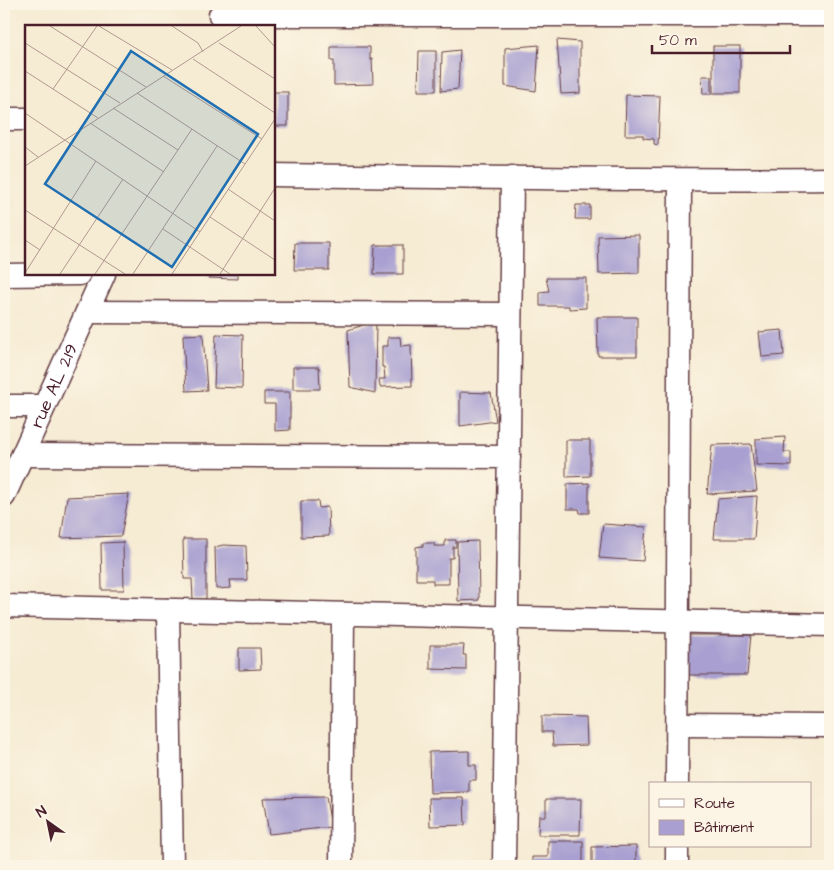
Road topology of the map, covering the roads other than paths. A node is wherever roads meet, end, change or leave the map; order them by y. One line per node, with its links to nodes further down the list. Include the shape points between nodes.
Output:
1 (220, 15): 2 (street)
2 (830, 15)
3 (4, 119): 4 (street)
4 (25, 119)
5 (275, 175): 6 (street)
6 (512, 177): 8 (street); 13 (street)
7 (830, 179): 8 (street)
8 (680, 181): 23 (street)
9 (4, 275): 10 (street)
10 (25, 275)
11 (104, 275): 12 (street, rue AL 219)
12 (87, 312): 13 (street); 15 (street, rue AL 219)
13 (510, 314): 17 (street)
14 (4, 406): 15 (street)
15 (44, 406): 16 (street, rue AL 219)
16 (22, 455): 17 (street); 18 (street, rue AL 219)
17 (509, 456): 22 (street)
18 (4, 496)
19 (4, 606): 20 (street)
20 (168, 610): 21 (street); 29 (street)
21 (343, 614): 22 (street); 30 (street)
22 (507, 617): 23 (street); 31 (street)
23 (678, 621): 24 (street); 25 (street)
24 (830, 625)
25 (678, 725): 26 (street); 27 (street)
26 (830, 726)
27 (677, 782)
28 (677, 848): 32 (street)
29 (172, 866)
30 (341, 866)
31 (504, 866)
32 (677, 866)

